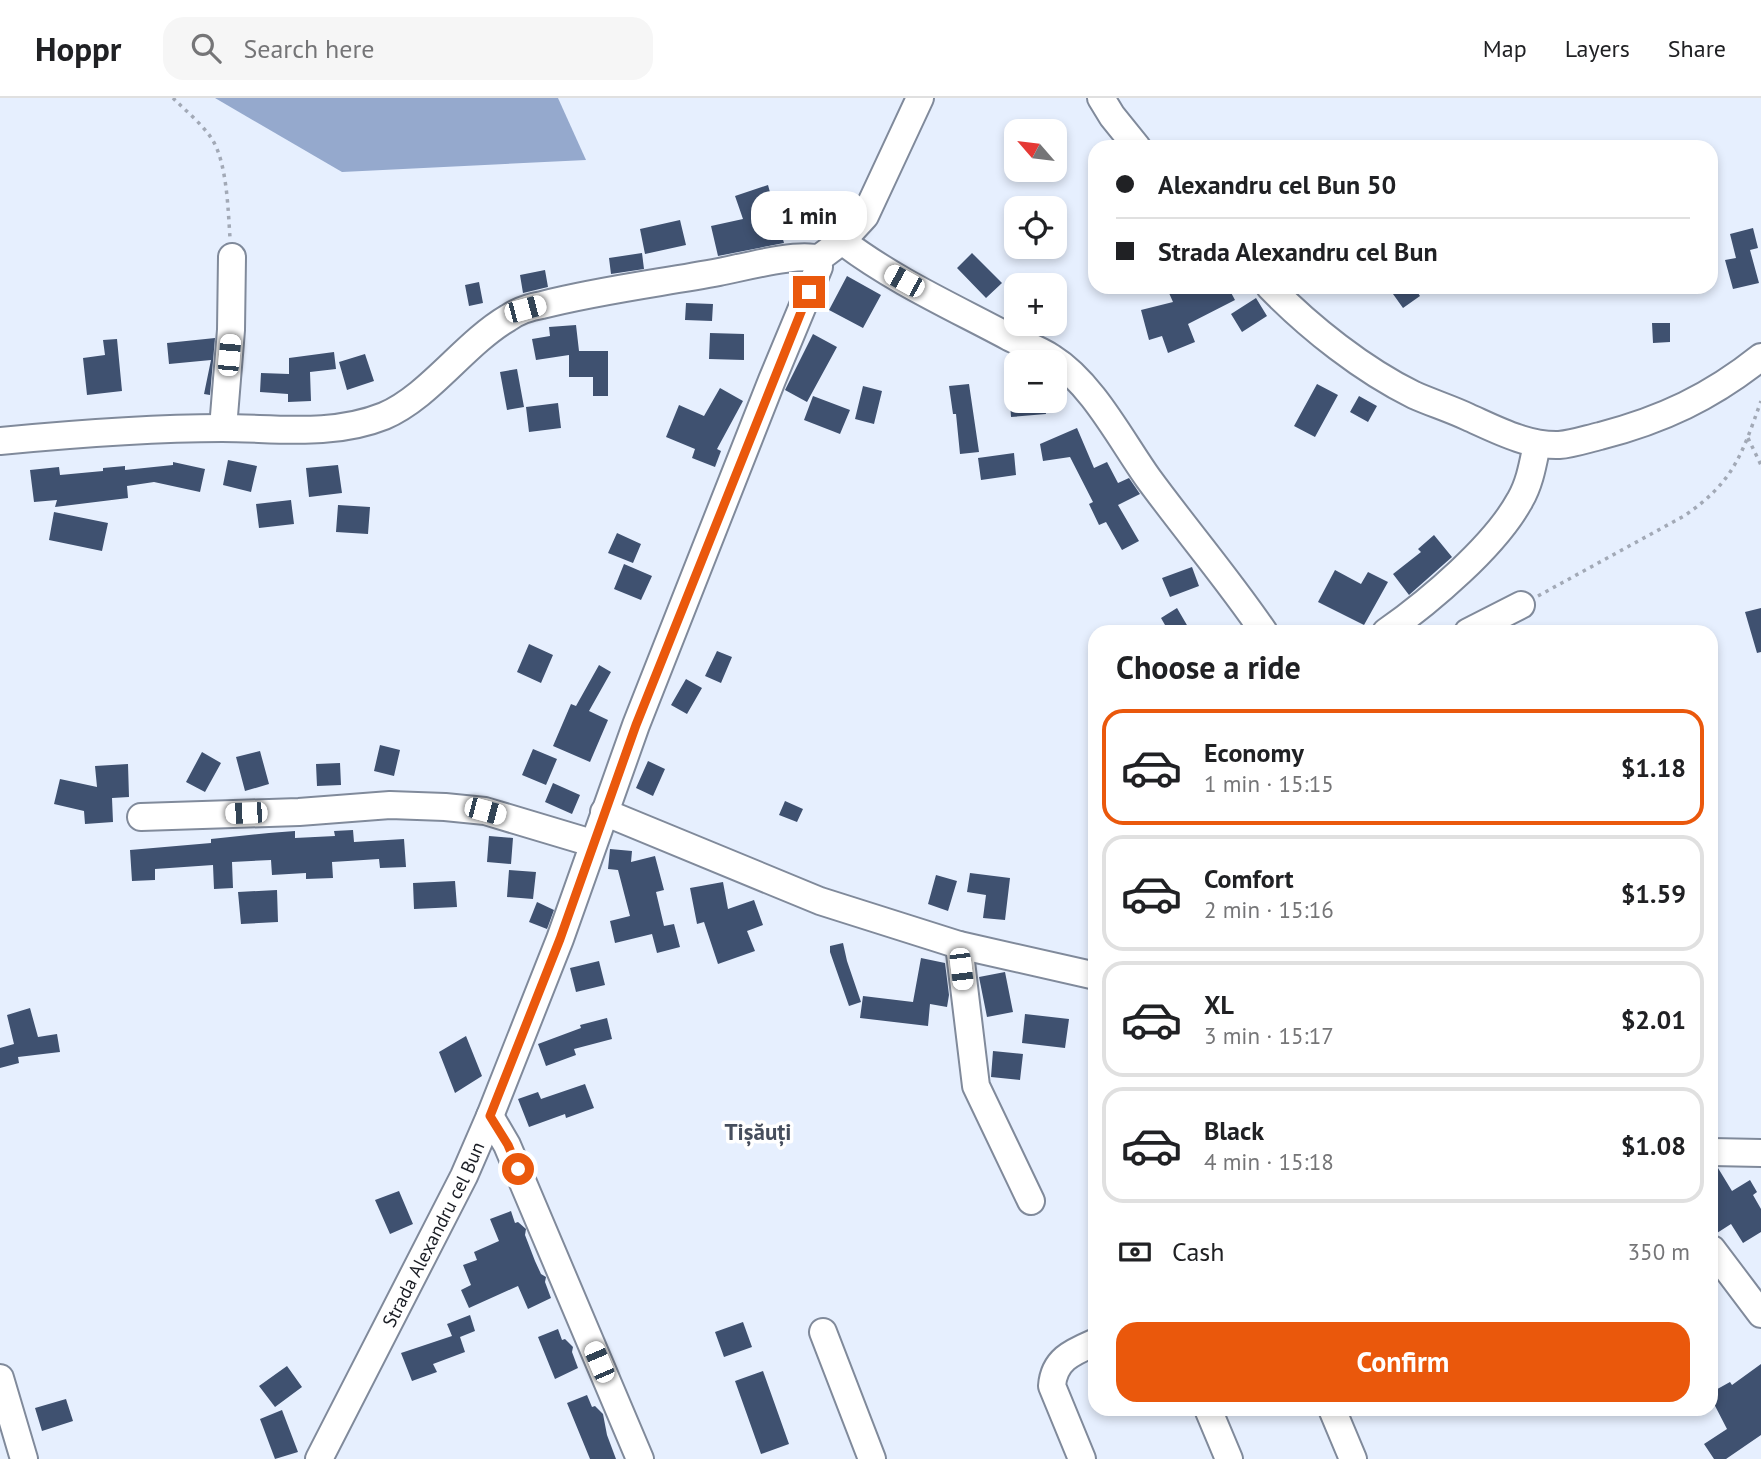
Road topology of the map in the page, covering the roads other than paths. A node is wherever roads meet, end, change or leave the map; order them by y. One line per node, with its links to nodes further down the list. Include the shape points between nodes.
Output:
1 (920, 98): 4 (street, via 865,216)
2 (1101, 98): 3 (street)
3 (1132, 140)
4 (842, 242): 6 (street); 13 (street, via 895,276 1053,358 1105,414)
5 (232, 257): 9 (street, via 232,330)
6 (817, 259): 9 (street, via 763,264 525,309 485,333 407,402 365,422 339,428); 16 (street, Strada Alexandru cel Bun, via 819,267)
7 (1278, 294): 11 (street, via 1328,340 1413,394)
8 (1761, 357): 11 (street, via 1686,408 1585,440)
9 (223, 428): 10 (street)
10 (0, 441)
11 (1537, 443): 14 (street, via 1527,485 1511,516 1471,560)
12 (1521, 605): 15 (street)
13 (1259, 625)
14 (1394, 625)
15 (1482, 625)
16 (604, 811): 18 (street, Strada Alexandru cel Bun); 19 (street, via 820,901)
17 (141, 817): 18 (street, via 390,805 445,807 485,811)
18 (593, 843): 21 (street, Strada Alexandru cel Bun)
19 (958, 945): 20 (street); 24 (street, via 976,1086)
20 (1088, 974)
21 (490, 1116): 33 (street, Strada Alexandru cel Bun); 34 (street, via 508,1145)
22 (1718, 1152): 23 (street)
23 (1761, 1153)
24 (1031, 1201)
25 (1718, 1257): 26 (street)
26 (1761, 1314)
27 (823, 1332): 35 (street)
28 (1088, 1346): 36 (street, via 1064,1356 1052,1377)
29 (0, 1378): 32 (street)
30 (1211, 1416): 37 (street)
31 (1335, 1416): 38 (street)
32 (24, 1459)
33 (320, 1459)
34 (640, 1459)
35 (872, 1459)
36 (1082, 1459)
37 (1229, 1459)
38 (1353, 1459)

